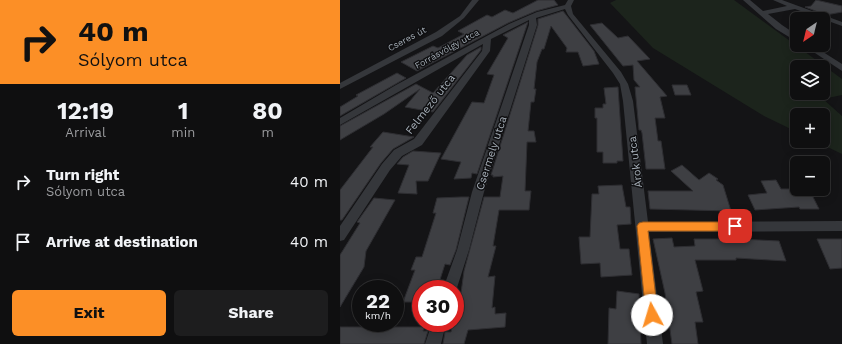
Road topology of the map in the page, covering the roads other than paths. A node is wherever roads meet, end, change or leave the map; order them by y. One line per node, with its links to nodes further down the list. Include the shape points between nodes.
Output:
1 (476, 0): 13 (street, Cseres út, via 462,17 438,34)
2 (746, 0): 6 (street)
3 (776, 0): 5 (street)
4 (569, 3): 7 (street, Forrásvölgy utca); 15 (street, Árok utca, via 570,14 624,84)
5 (795, 7): 6 (street); 8 (street)
6 (762, 13): 9 (street)
7 (532, 17): 10 (street, Forrásvölgy utca); 18 (street, Csermely utca, via 533,25 478,192)
8 (842, 24)
9 (790, 34)
10 (487, 39): 14 (street, Forrásvölgy utca, via 374,100); 17 (street, Felmező utca, via 486,51 418,142 398,153 386,167)
11 (818, 52): 12 (street)
12 (842, 68)
13 (340, 86)
14 (340, 122)
15 (643, 226): 16 (street); 21 (street, Árok utca)
16 (842, 226)
17 (340, 236)
18 (453, 280)
19 (437, 332): 20 (street)
20 (433, 344)
21 (655, 344)

